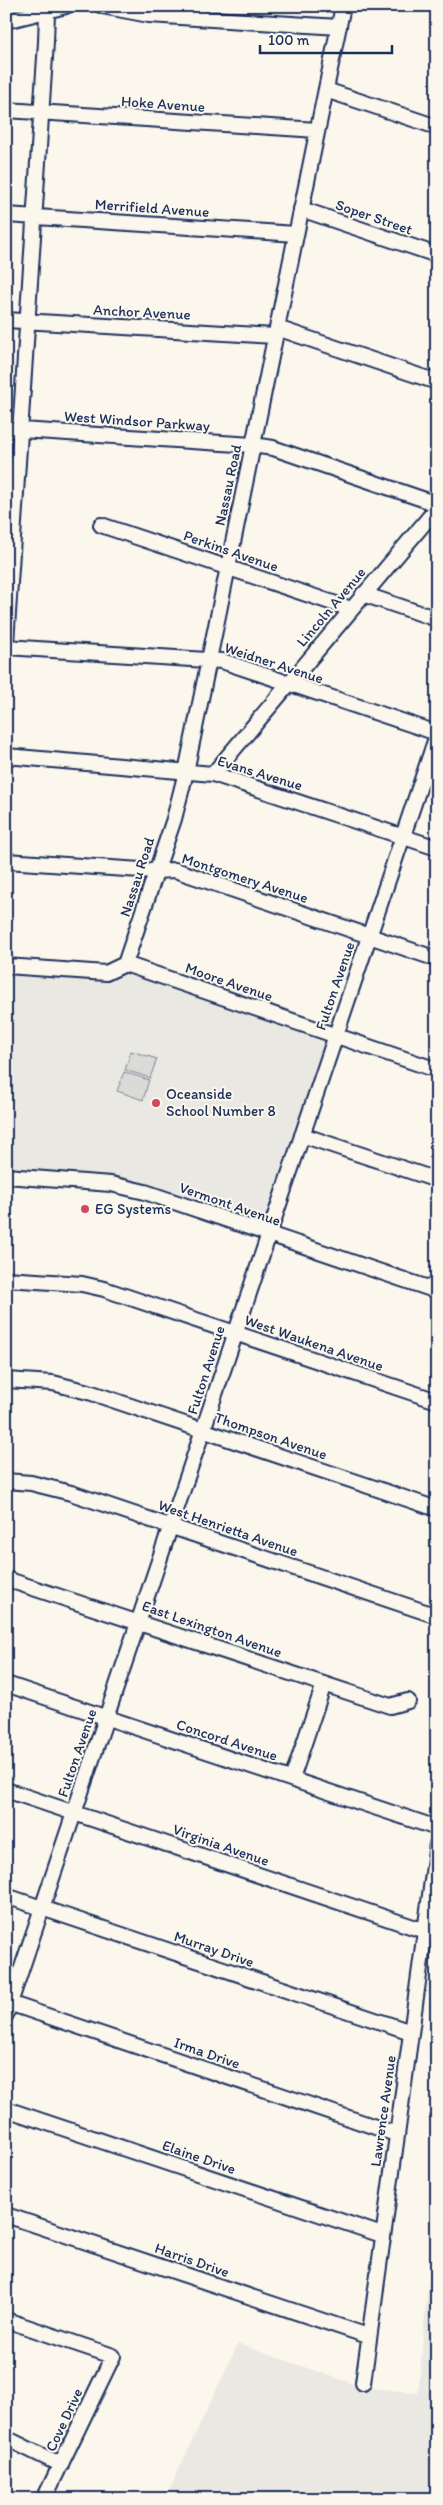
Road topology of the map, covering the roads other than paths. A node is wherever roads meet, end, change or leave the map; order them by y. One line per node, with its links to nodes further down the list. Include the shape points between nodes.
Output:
1 (66, 6): 4 (street)
2 (102, 6): 5 (street)
3 (343, 6): 7 (street, Nassau Road)
4 (50, 9): 6 (street); 10 (street)
5 (143, 10): 7 (street)
6 (6, 21)
7 (338, 27): 8 (street, Nassau Road)
8 (326, 90): 11 (street); 12 (street, Nassau Road)
9 (6, 110): 10 (street, Hoke Avenue)
10 (41, 112): 12 (street, Hoke Avenue); 15 (street)
11 (437, 128)
12 (317, 130): 13 (street, Nassau Road)
13 (301, 209): 16 (street, Nassau Road); 17 (street, Soper Street)
14 (6, 215): 15 (street, Merrifield Avenue)
15 (34, 217): 16 (street, Merrifield Avenue); 19 (street)
16 (296, 234): 20 (street, Nassau Road)
17 (437, 255)
18 (6, 320): 19 (street, Anchor Avenue)
19 (27, 322): 20 (street, Anchor Avenue); 23 (street)
20 (276, 332): 21 (street, Anchor Avenue); 24 (street, Nassau Road)
21 (437, 382)
22 (6, 429): 23 (street, West Windsor Parkway)
23 (20, 430): 24 (street, West Windsor Parkway); 28 (street)
24 (253, 445): 25 (street, West Windsor Parkway, via 273,448); 29 (street, Nassau Road)
25 (437, 504)
26 (437, 508): 30 (street, Lincoln Avenue)
27 (101, 525): 29 (street, Perkins Avenue)
28 (10, 538): 33 (street)
29 (228, 567): 31 (street, Perkins Avenue); 35 (street, Nassau Road)
30 (363, 594): 31 (street, Lincoln Avenue); 32 (street)
31 (351, 609): 36 (street, Lincoln Avenue)
32 (437, 619)
33 (6, 643)
34 (6, 647): 35 (street, Weidner Avenue)
35 (209, 660): 36 (street, Weidner Avenue, via 222,661); 39 (street, Nassau Road)
36 (288, 684): 37 (street, Weidner Avenue); 40 (street, Lincoln Avenue)
37 (437, 734): 41 (street, Fulton Avenue)
38 (6, 756): 39 (street, Evans Avenue)
39 (186, 772): 40 (street, Evans Avenue); 44 (street, Nassau Road)
40 (213, 774): 41 (street, Evans Avenue)
41 (402, 837): 42 (street, Evans Avenue); 45 (street, Fulton Avenue)
42 (437, 848)
43 (6, 861): 44 (street, Montgomery Avenue)
44 (156, 871): 45 (street, Montgomery Avenue, via 175,870); 47 (street, Nassau Road)
45 (369, 936): 46 (street, Montgomery Avenue); 49 (street, Fulton Avenue)
46 (437, 959)
47 (125, 964): 48 (street, via 106,973); 49 (street, Moore Avenue)
48 (6, 966)
49 (335, 1036): 50 (street, Moore Avenue); 51 (street, Fulton Avenue)
50 (437, 1070)
51 (302, 1135): 53 (street); 54 (street, Fulton Avenue)
52 (6, 1176): 54 (street, Vermont Avenue, via 111,1184 146,1192)
53 (437, 1180)
54 (268, 1234): 56 (street, Vermont Avenue); 57 (street, Fulton Avenue)
55 (6, 1279): 57 (street, West Waukena Avenue, via 82,1284 104,1289)
56 (437, 1291)
57 (235, 1333): 59 (street, West Waukena Avenue); 60 (street, Fulton Avenue)
58 (6, 1380): 60 (street, Thompson Avenue, via 66,1386)
59 (437, 1401)
60 (203, 1431): 62 (street, Thompson Avenue); 63 (street, Fulton Avenue)
61 (6, 1481): 63 (street, West Henrietta Avenue, via 46,1486)
62 (437, 1509)
63 (171, 1526): 65 (street, West Henrietta Avenue); 66 (street, Fulton Avenue)
64 (6, 1580): 66 (street, East Lexington Avenue)
65 (437, 1616)
66 (138, 1622): 68 (street, East Lexington Avenue); 70 (street, Fulton Avenue)
67 (6, 1684): 70 (street, Concord Avenue)
68 (324, 1684): 69 (street, East Lexington Avenue, via 390,1706); 71 (street)
69 (408, 1701)
70 (106, 1717): 71 (street, Concord Avenue); 73 (street, Fulton Avenue)
71 (292, 1780): 74 (street, Concord Avenue)
72 (6, 1790): 73 (street, Virginia Avenue)
73 (74, 1813): 77 (street, Fulton Avenue); 78 (street, Virginia Avenue)
74 (437, 1828)
75 (437, 1844): 78 (street, Lawrence Avenue)
76 (6, 1896): 77 (street, Murray Drive)
77 (42, 1908): 79 (street, Fulton Avenue); 80 (street, Murray Drive)
78 (425, 1931): 80 (street, Lawrence Avenue)
79 (8, 2007): 82 (street, Irma Drive)
80 (411, 2032): 82 (street, Lawrence Avenue)
81 (6, 2109): 84 (street, Elaine Drive)
82 (396, 2134): 84 (street, Lawrence Avenue)
83 (6, 2215): 86 (street, Harris Drive)
84 (382, 2235): 86 (street, Lawrence Avenue)
85 (6, 2320): 89 (street, Cove Drive, via 113,2356)
86 (368, 2336): 87 (street, Lawrence Avenue)
87 (363, 2383)
88 (6, 2438): 89 (street)
89 (61, 2465): 90 (street, Cove Drive)
90 (44, 2499)

